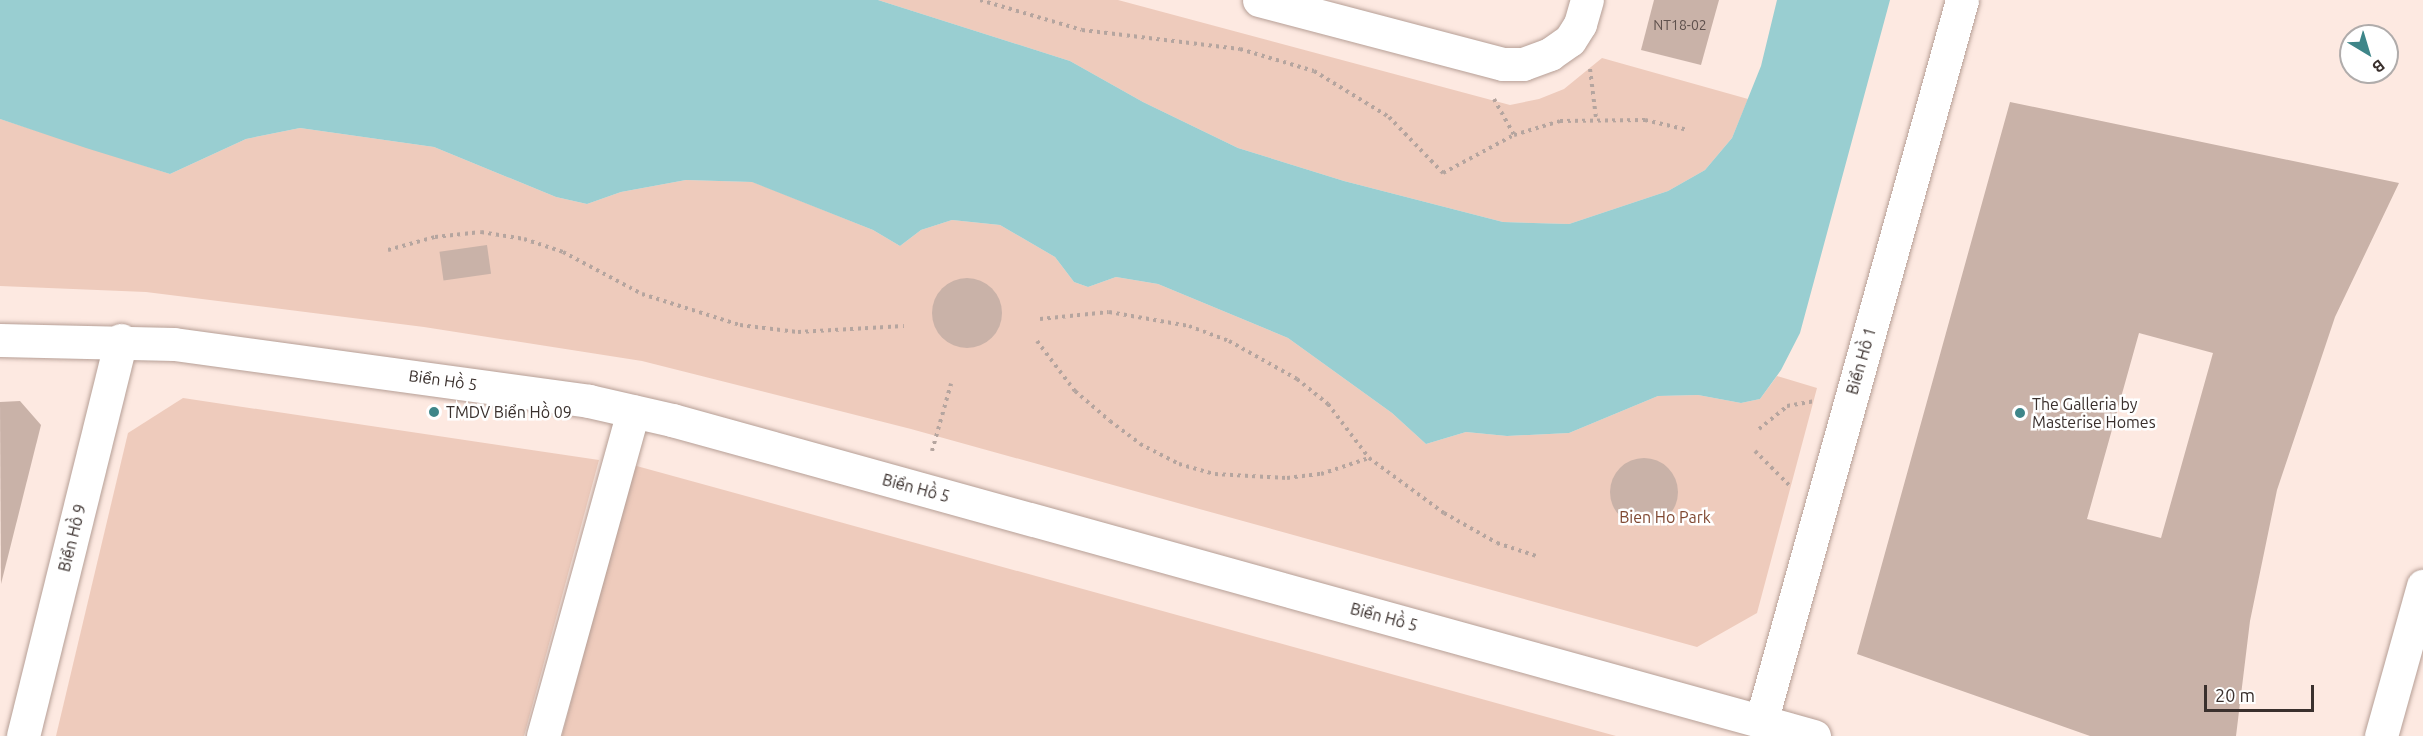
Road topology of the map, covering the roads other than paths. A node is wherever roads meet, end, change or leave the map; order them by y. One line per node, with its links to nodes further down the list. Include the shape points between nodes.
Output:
1 (1259, 0): 4 (street)
2 (1587, 0): 4 (street, via 1570,40 1550,54 1523,64 1503,64)
3 (1962, 0): 9 (street, Biển Hồ 1)
4 (1312, 7)
5 (0, 340): 6 (street, Biển Hồ 5)
6 (121, 340): 7 (street, Biển Hồ 5, via 542,393); 10 (street, Biển Hồ 9)
7 (633, 411): 9 (street, Biển Hồ 5); 11 (street)
8 (2423, 586): 13 (street)
9 (1761, 722): 12 (street, Biển Hồ 5)
10 (23, 736)
11 (543, 736)
12 (1814, 736)
13 (2381, 736)

